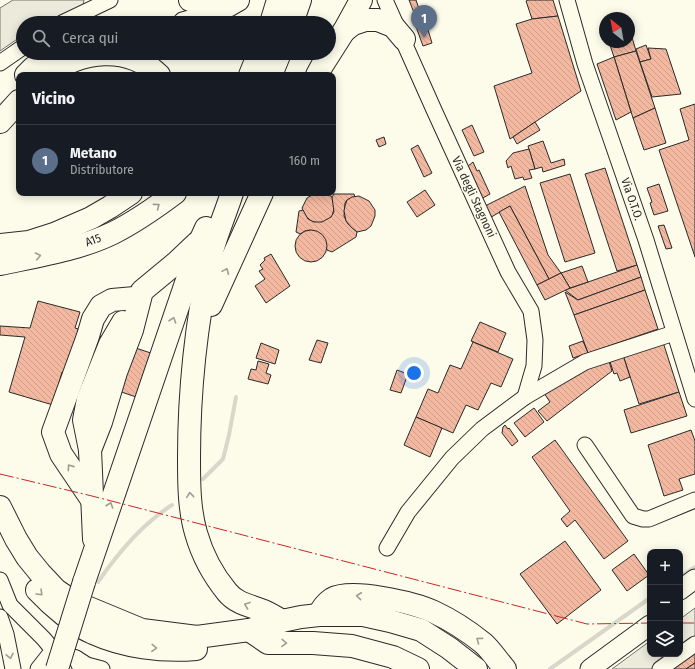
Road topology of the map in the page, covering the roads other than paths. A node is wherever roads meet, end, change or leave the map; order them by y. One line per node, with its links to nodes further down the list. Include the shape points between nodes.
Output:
1 (110, 0): 9 (street)
2 (190, 0): 8 (highway, via 212,6)
3 (278, 0): 11 (highway)
4 (300, 0): 12 (highway)
5 (360, 0): 13 (highway)
6 (386, 0): 14 (street, Via degli Stagnoni)
7 (567, 0): 47 (street, Via O.T.O.)
8 (235, 2): 10 (highway)
9 (77, 16)
10 (210, 16)
11 (273, 16)
12 (295, 16)
13 (344, 31): 14 (highway, via 353,24 365,20 378,20 393,26); 15 (highway)
14 (404, 39): 49 (street, Via degli Stagnoni, via 505,265 531,311 535,340 534,366)
15 (336, 44)
16 (16, 52): 24 (street)
17 (45, 60): 25 (highway)
18 (78, 60): 26 (highway)
19 (138, 60): 27 (highway)
20 (256, 60): 28 (highway)
21 (277, 60): 29 (highway)
22 (284, 60): 30 (highway)
23 (326, 60): 31 (highway)
24 (0, 63)
25 (29, 72)
26 (54, 72)
27 (156, 72)
28 (251, 72)
29 (272, 72)
30 (279, 72)
31 (319, 72)
32 (16, 84): 33 (highway)
33 (0, 101)
34 (16, 104): 35 (highway)
35 (0, 122)
36 (126, 196): 43 (highway, via 91,218)
37 (143, 196): 43 (highway, A15 / A15, via 94,223)
38 (171, 196): 45 (highway, A15 / A15, one-way to 38, via 66,250 112,233 151,212)
39 (224, 196): 42 (highway)
40 (231, 196): 48 (highway, via 210,258)
41 (261, 196): 48 (highway, one-way to 41, via 210,307)
42 (201, 239): 46 (highway); 59 (highway, one-way to 42)
43 (29, 242): 44 (highway, A15)
44 (0, 245)
45 (0, 264)
46 (143, 290): 52 (highway, via 132,330); 52 (highway, via 110,344 88,399 84,420); 53 (highway, via 141,329); 54 (highway, one-way to 46, via 61,454 53,432 93,318 101,306)
47 (674, 333): 49 (street, via 585,362); 50 (street, Via O.T.O.)
48 (195, 360): 67 (highway, one-way to 48, via 234,600 215,576 200,544 189,492 189,426)
49 (525, 396): 58 (street, via 482,429 452,458 408,512)
50 (695, 399)
51 (585, 446): 55 (street, via 633,516 649,519)
52 (90, 450): 53 (highway)
53 (91, 472): 54 (highway)
54 (92, 500): 59 (highway)
55 (695, 500)
56 (0, 507): 70 (highway, via 16,539 40,573 56,590 72,601 142,630 197,637)
57 (0, 540): 70 (highway, one-way to 70, via 24,577 70,619 93,633 138,648 188,650 202,648)
58 (387, 548)
59 (94, 552): 72 (highway, bridge, via 84,582)
60 (695, 579): 62 (main road)
61 (0, 580): 72 (street, via 10,605)
62 (683, 588)
63 (695, 592): 64 (main road)
64 (683, 601)
65 (319, 615): 67 (highway); 77 (highway, via 363,615 421,630); 78 (highway, one-way to 65, via 485,644 462,628 434,612 410,603 351,595 334,598 324,605)
66 (0, 617): 73 (street, one-way to 73)
67 (282, 620): 69 (highway)
68 (647, 627): 79 (main road)
69 (249, 630): 70 (highway); 76 (highway, one-way to 76, via 268,643 352,646 394,657)
70 (227, 634)
71 (695, 644): 80 (street)
72 (67, 662): 74 (street); 75 (street)
73 (13, 669)
74 (38, 669)
75 (102, 669)
76 (418, 669)
77 (476, 669)
78 (505, 669)
79 (590, 669)
80 (660, 669)

